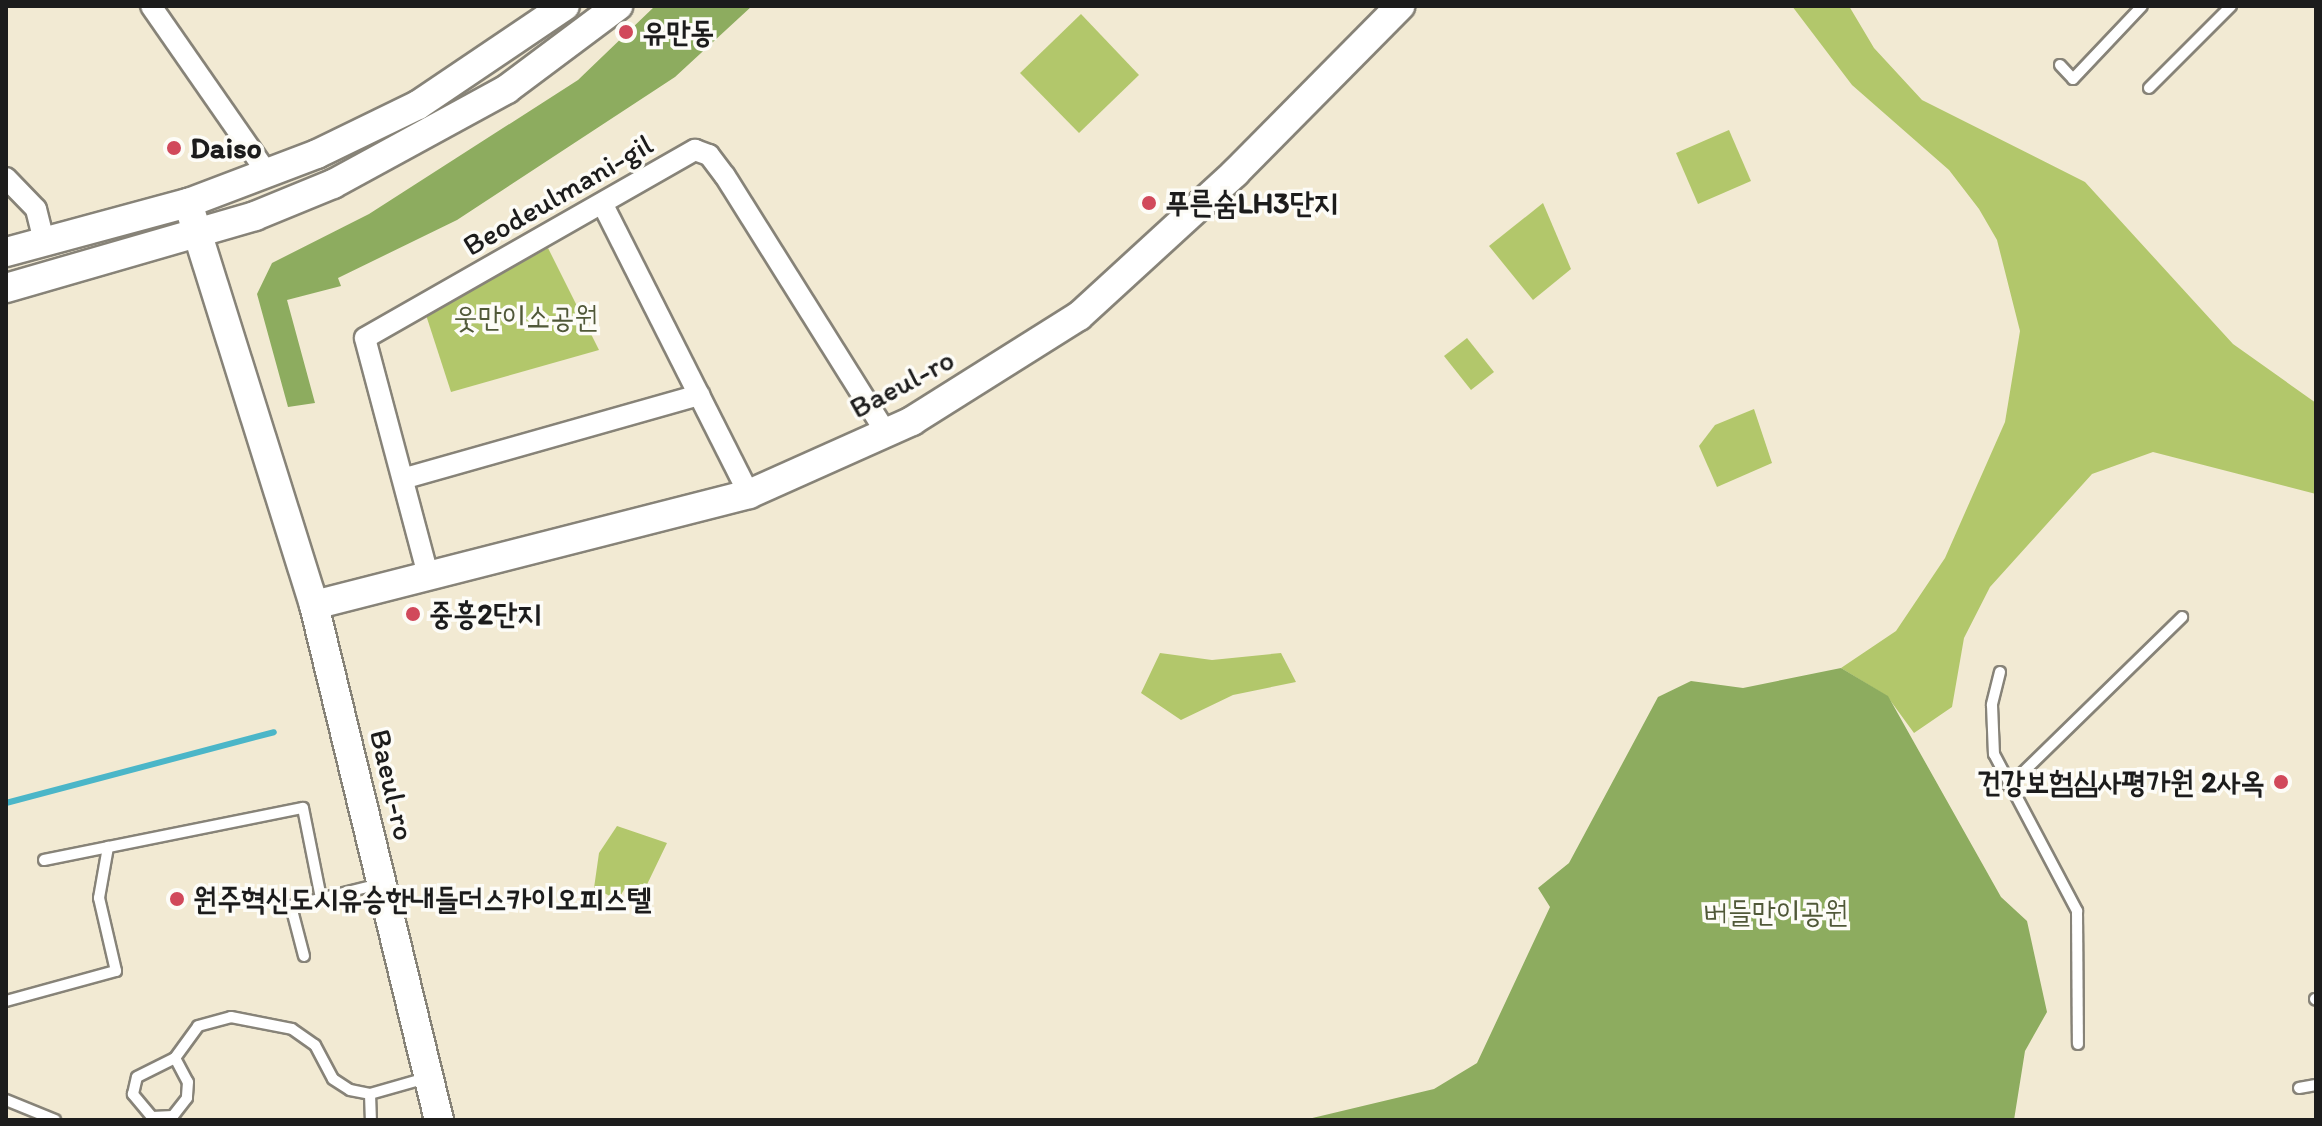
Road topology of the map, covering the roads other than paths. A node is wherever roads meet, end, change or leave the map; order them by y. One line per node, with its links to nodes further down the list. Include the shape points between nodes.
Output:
1 (151, 6): 9 (street)
2 (565, 6): 9 (street, via 418,105)
3 (618, 6): 13 (street, via 447,125 333,184)
4 (1400, 6): 18 (street, Baeul-ro, via 1235,173 1079,316)
5 (2142, 6): 7 (lane, via 2073,79)
6 (2231, 6): 8 (lane)
7 (2060, 65)
8 (2149, 88)
9 (267, 173): 11 (street)
10 (6, 178): 14 (street, via 36,209)
11 (188, 203): 13 (street, Baeul-ro); 14 (street)
12 (603, 205): 17 (street); 18 (street, Beodeulmani-gil, via 695,150 709,155); 19 (street, Beodeulmani-gil, via 365,338)
13 (200, 233): 16 (street); 22 (street, Baeul-ro)
14 (44, 241): 15 (street)
15 (6, 252)
16 (6, 288)
17 (700, 395): 19 (street); 20 (street)
18 (886, 433): 20 (street, Baeul-ro)
19 (406, 478): 21 (street, Beodeulmani-gil)
20 (749, 494): 21 (street, Baeul-ro)
21 (428, 575): 22 (street, Baeul-ro)
22 (314, 605): 28 (street, Baeul-ro)
23 (2182, 617): 25 (lane)
24 (2000, 672): 25 (lane, via 1992,705 1994,754)
25 (2009, 786): 32 (lane, via 2077,911)
26 (108, 847): 27 (lane); 29 (lane, via 303,808); 31 (lane, via 99,898 116,971)
27 (44, 860)
28 (379, 884): 29 (lane); 34 (street, Baeul-ro)
29 (321, 898): 30 (lane, via 291,906)
30 (304, 956)
31 (6, 1001)
32 (2078, 1044)
33 (175, 1058): 33 (lane, via 137,1077 133,1094 152,1117 173,1116 187,1098 188,1082); 37 (lane, via 198,1026 231,1017 261,1020 304,1037 333,1079)
34 (428, 1077): 37 (lane); 41 (street, Baeul-ro)
35 (2316, 1085): 36 (lane)
36 (2299, 1088)
37 (370, 1094): 40 (lane)
38 (6, 1100): 39 (lane)
39 (55, 1120)
40 (371, 1120)
41 (439, 1120)

